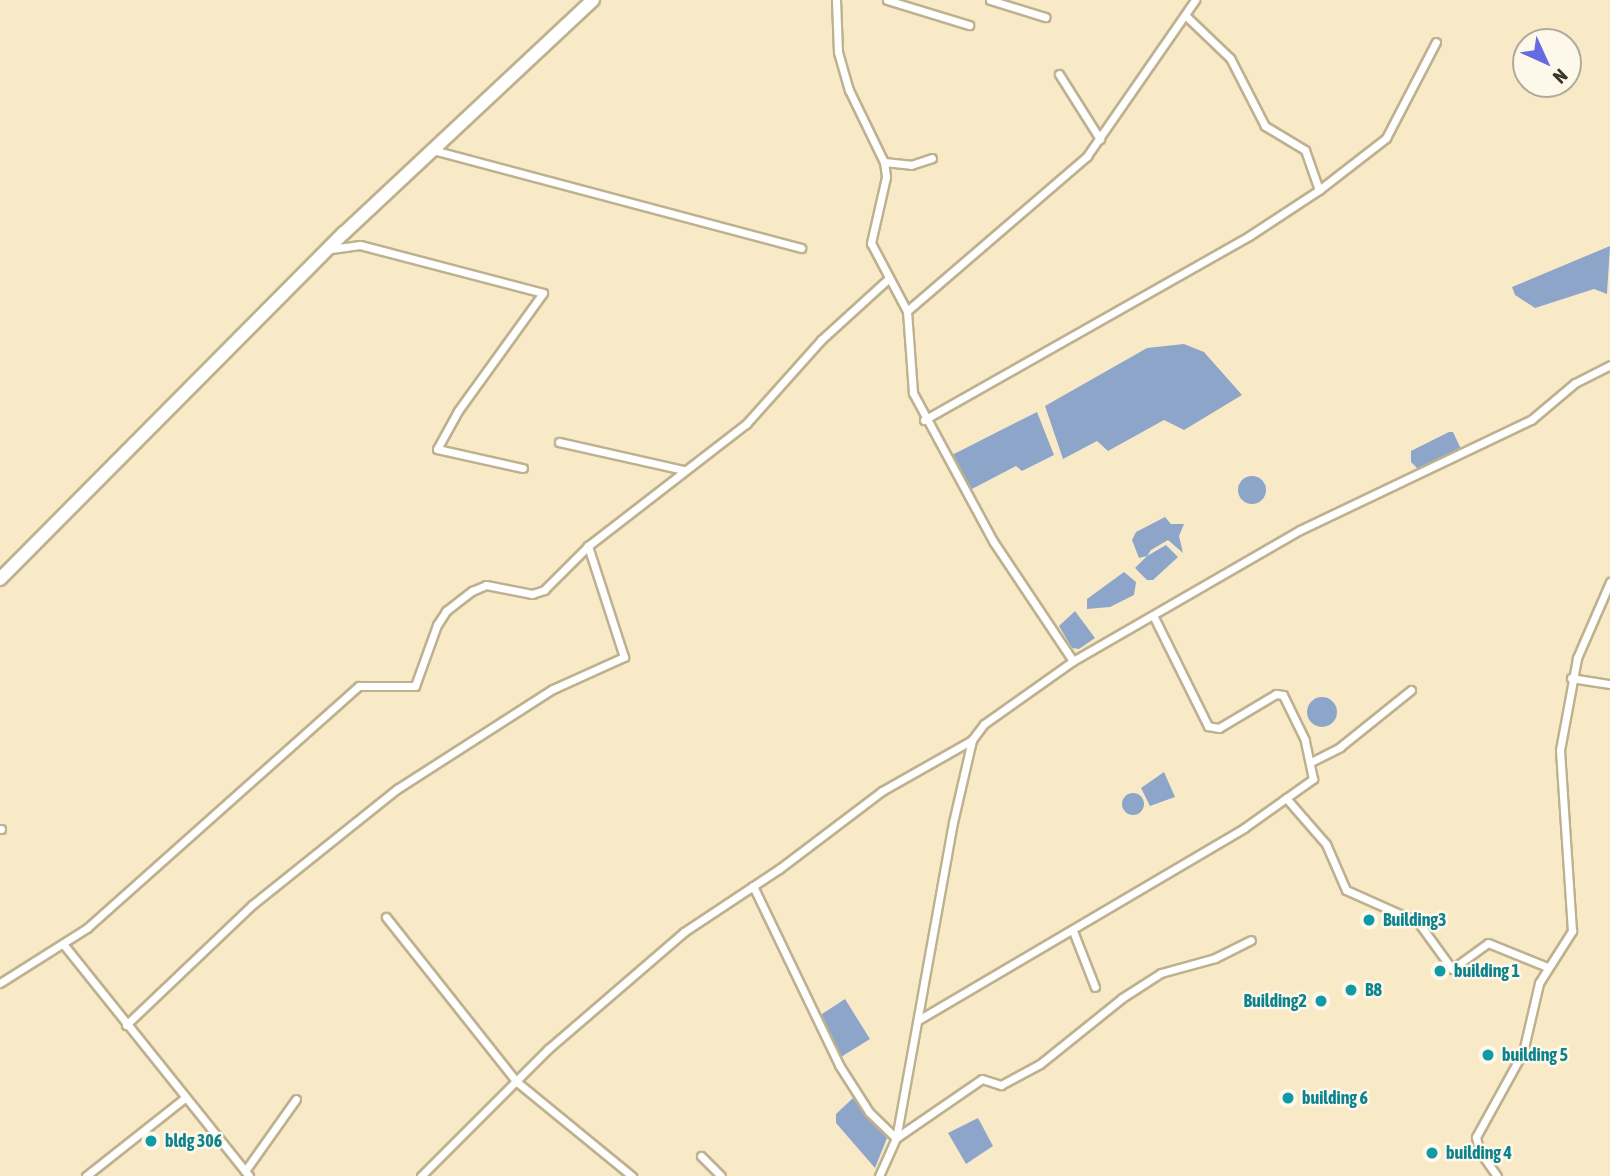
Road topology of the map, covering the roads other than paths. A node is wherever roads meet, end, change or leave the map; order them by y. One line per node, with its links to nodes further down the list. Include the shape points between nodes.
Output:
1 (593, 0): 12 (main road)
2 (836, 0): 14 (street, via 838,52 849,90)
3 (887, 0): 8 (street)
4 (990, 0): 7 (street)
5 (1195, 0): 6 (street)
6 (1185, 15): 11 (street); 15 (street, via 1230,58 1265,125 1305,150)
7 (1045, 17)
8 (970, 25)
9 (1436, 42): 15 (street, via 1386,138)
10 (1059, 74): 11 (street)
11 (1100, 139): 19 (street, via 1061,181)
12 (432, 149): 16 (street); 17 (main road)
13 (932, 158): 14 (street, via 911,164)
14 (884, 162): 18 (street, via 886,177 872,243)
15 (1319, 190): 21 (street, via 1248,236)
16 (801, 248)
17 (327, 251): 23 (street, via 360,245 543,293 458,411 438,449); 26 (main road)
18 (888, 279): 19 (street); 24 (street, via 821,340 746,424)
19 (907, 311): 21 (street, via 909,376)
20 (1610, 366): 28 (street, via 1575,383 1531,420 1300,530)
21 (924, 420): 29 (street, via 993,541)
22 (559, 442): 24 (street)
23 (523, 468)
24 (683, 470): 25 (street)
25 (588, 545): 40 (street, via 538,594 486,585 446,611 430,637 415,686 368,682 359,686); 45 (street, via 624,657 553,688 397,789 252,905)
26 (0, 579)
27 (1610, 582): 30 (street, via 1587,629)
28 (1154, 617): 29 (street); 34 (street, via 1208,726 1219,728 1276,694 1283,695)
29 (1073, 661): 33 (street, via 984,724)
30 (1572, 678): 31 (street); 41 (street, via 1560,750 1572,931)
31 (1610, 684)
32 (1411, 690): 34 (street, via 1340,747)
33 (972, 740): 36 (street, via 882,791); 44 (street, via 945,862)
34 (1311, 762): 35 (street, via 1314,775 1310,783)
35 (1286, 798): 38 (street); 41 (street, via 1326,844 1346,890 1418,922 1452,969 1488,943)
36 (753, 886): 46 (street, via 684,932 548,1049); 49 (street, via 839,1065 869,1112)
37 (386, 917): 46 (street)
38 (1073, 931): 43 (street); 44 (street)
39 (1251, 940): 49 (street, via 1215,958 1161,974 1122,998 1040,1063 1001,1086 982,1079)
40 (64, 945): 42 (street); 45 (street)
41 (1547, 967): 57 (street, via 1523,1052 1476,1137 1479,1150)
42 (0, 983)
43 (1095, 987)
44 (920, 1019): 49 (street)
45 (126, 1026): 47 (street)
46 (517, 1082): 53 (street); 54 (street)
47 (186, 1097): 51 (street); 52 (street)
48 (296, 1099): 51 (street)
49 (896, 1138): 56 (street)
50 (701, 1156): 55 (street)
51 (247, 1173)
52 (86, 1176)
53 (421, 1176)
54 (632, 1176)
55 (721, 1176)
56 (879, 1176)
57 (1497, 1176)

